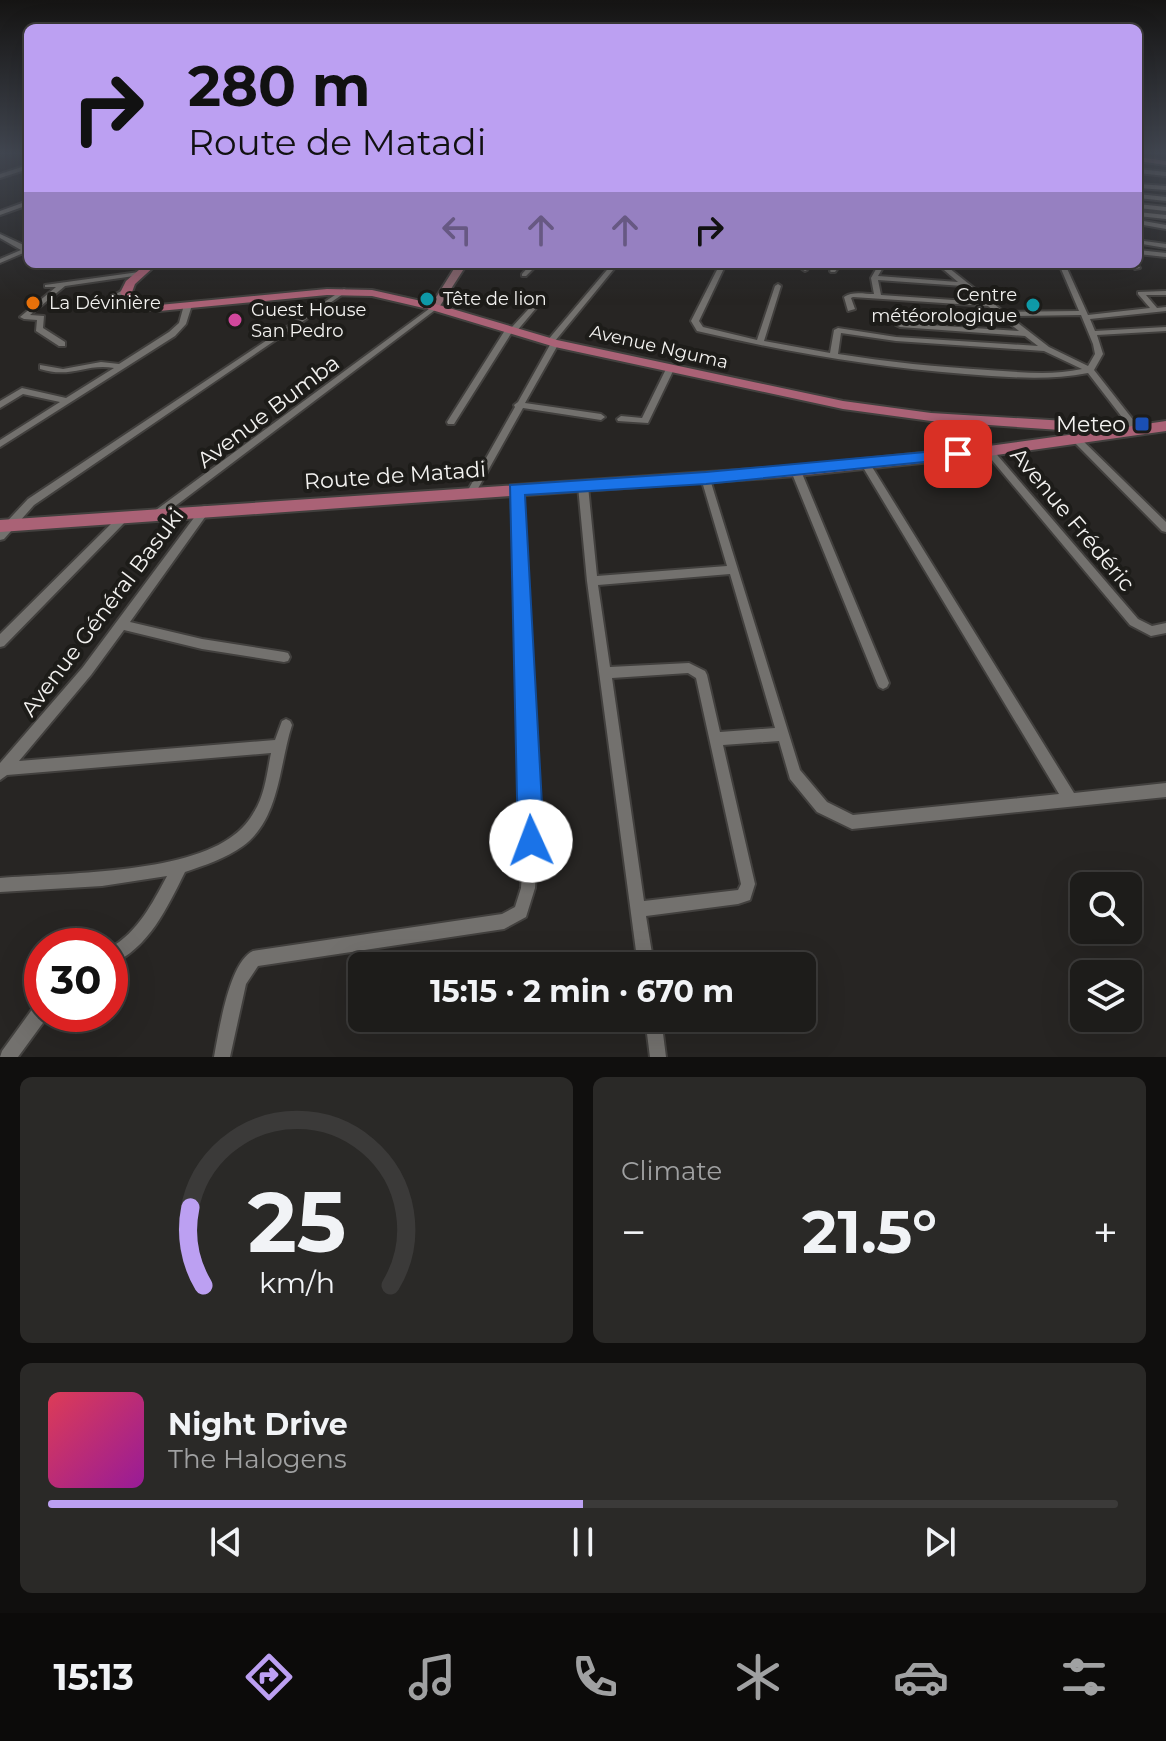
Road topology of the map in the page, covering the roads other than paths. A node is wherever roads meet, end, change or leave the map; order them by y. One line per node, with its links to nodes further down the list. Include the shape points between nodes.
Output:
1 (24, 204): 4 (street)
2 (1142, 206): 3 (street)
3 (1166, 209)
4 (0, 213)
5 (1142, 214): 6 (street)
6 (1166, 217)
7 (1142, 223): 8 (street)
8 (1166, 227)
9 (0, 236): 12 (street)
10 (1144, 243): 11 (street)
11 (1166, 246)
12 (24, 248)
13 (24, 250): 16 (street)
14 (1142, 252): 15 (street)
15 (1163, 255): 17 (street)
16 (0, 261)
17 (1166, 261)
18 (147, 268): 26 (main road)
19 (459, 268): 41 (street)
20 (531, 268): 27 (street)
21 (612, 268): 53 (street)
22 (721, 268): 52 (street, via 695,326)
23 (880, 268): 28 (street)
24 (945, 268): 29 (street)
25 (1064, 268): 46 (street)
26 (139, 274): 30 (street); 33 (main road)
27 (524, 275)
28 (874, 278): 29 (street); 36 (street)
29 (964, 284): 39 (street)
30 (62, 285): 31 (street); 54 (street, via 24,317 41,318 39,329)
31 (47, 286)
32 (778, 286): 52 (street)
33 (127, 290): 38 (street); 40 (main road, Avenue Nguma, via 127,298 139,306)
34 (344, 291): 40 (main road, Avenue Nguma); 41 (main road, Avenue Nguma); 83 (street, via 31,502)
35 (1166, 293): 44 (street, via 1140,293)
36 (878, 297): 39 (street); 42 (street, via 849,295)
37 (539, 301): 48 (street)
38 (105, 302)
39 (988, 304): 45 (street)
40 (188, 305): 58 (street, via 177,329)
41 (435, 307): 48 (main road, Avenue Nguma); 80 (street, Avenue Bumba)
42 (851, 309)
43 (1166, 309): 44 (street)
44 (1155, 310): 46 (street)
45 (1002, 314): 46 (street); 51 (street)
46 (1085, 315): 50 (street)
47 (900, 325): 51 (street)
48 (512, 330): 53 (main road, Avenue Nguma); 66 (street)
49 (1164, 331): 50 (street)
50 (1094, 333): 60 (street, via 1099,354)
51 (1027, 334): 55 (street)
52 (760, 341): 56 (street)
53 (553, 342): 59 (main road, Avenue Nguma); 63 (street)
54 (62, 344)
55 (1046, 349): 56 (street, via 838,330); 60 (street)
56 (834, 355): 60 (street, via 1031,376)
57 (43, 367): 58 (street, via 72,372 107,362)
58 (120, 367): 61 (street)
59 (670, 369): 65 (street, via 645,421); 68 (main road, Avenue Nguma, via 843,405)
60 (1090, 370): 69 (street)
61 (68, 401): 62 (street, via 22,391); 71 (street)
62 (0, 405)
63 (518, 405): 64 (street); 78 (street)
64 (601, 417)
65 (621, 419)
66 (451, 422)
67 (1166, 423): 69 (main road, Route de Matadi)
68 (1054, 426): 69 (main road, Avenue Nguma); 70 (main road)
69 (1134, 428): 70 (main road, Route de Matadi)
70 (1070, 440): 72 (main road, Route de Matadi); 82 (street)
71 (0, 444)
72 (989, 451): 73 (main road, Route de Matadi); 87 (street, Avenue Frédéric, via 1134,622 1151,631)
73 (866, 464): 74 (main road, Route de Matadi); 98 (street)
74 (796, 471): 75 (main road, Route de Matadi); 91 (street)
75 (706, 478): 76 (main road, Route de Matadi); 84 (street)
76 (583, 486): 77 (main road, Route de Matadi); 85 (street)
77 (516, 489): 78 (main road, Route de Matadi); 107 (street, via 531,841 521,912 504,921 253,959 239,981)
78 (473, 490): 79 (main road, Route de Matadi)
79 (205, 510): 80 (main road, Route de Matadi); 86 (street, Avenue Général Basuki)
80 (159, 513): 81 (main road, Route de Matadi)
81 (126, 515): 83 (main road, Route de Matadi); 88 (street)
82 (1166, 528)
83 (3, 529)
84 (731, 570): 85 (street); 93 (street)
85 (592, 581): 90 (street)
86 (123, 625): 89 (street); 96 (street, Avenue Général Basuki)
87 (1166, 628)
88 (0, 642)
89 (284, 657)
90 (605, 673): 94 (street, via 696,670); 101 (street)
91 (883, 683)
92 (286, 725): 95 (street)
93 (783, 734): 94 (street); 98 (street, via 806,792 852,822)
94 (717, 739): 101 (street, via 748,890 738,897)
95 (277, 746): 96 (street); 99 (street, via 264,805 252,829 218,856)
96 (2, 771)
97 (1166, 790): 98 (street)
98 (1070, 799)
99 (179, 868): 100 (street); 102 (street, via 146,930)
100 (0, 885)
101 (639, 909): 103 (street)
102 (128, 947)
103 (644, 952)
104 (26, 1032): 106 (street)
105 (655, 1032): 108 (street)
106 (8, 1057)
107 (222, 1057)
108 (658, 1057)

